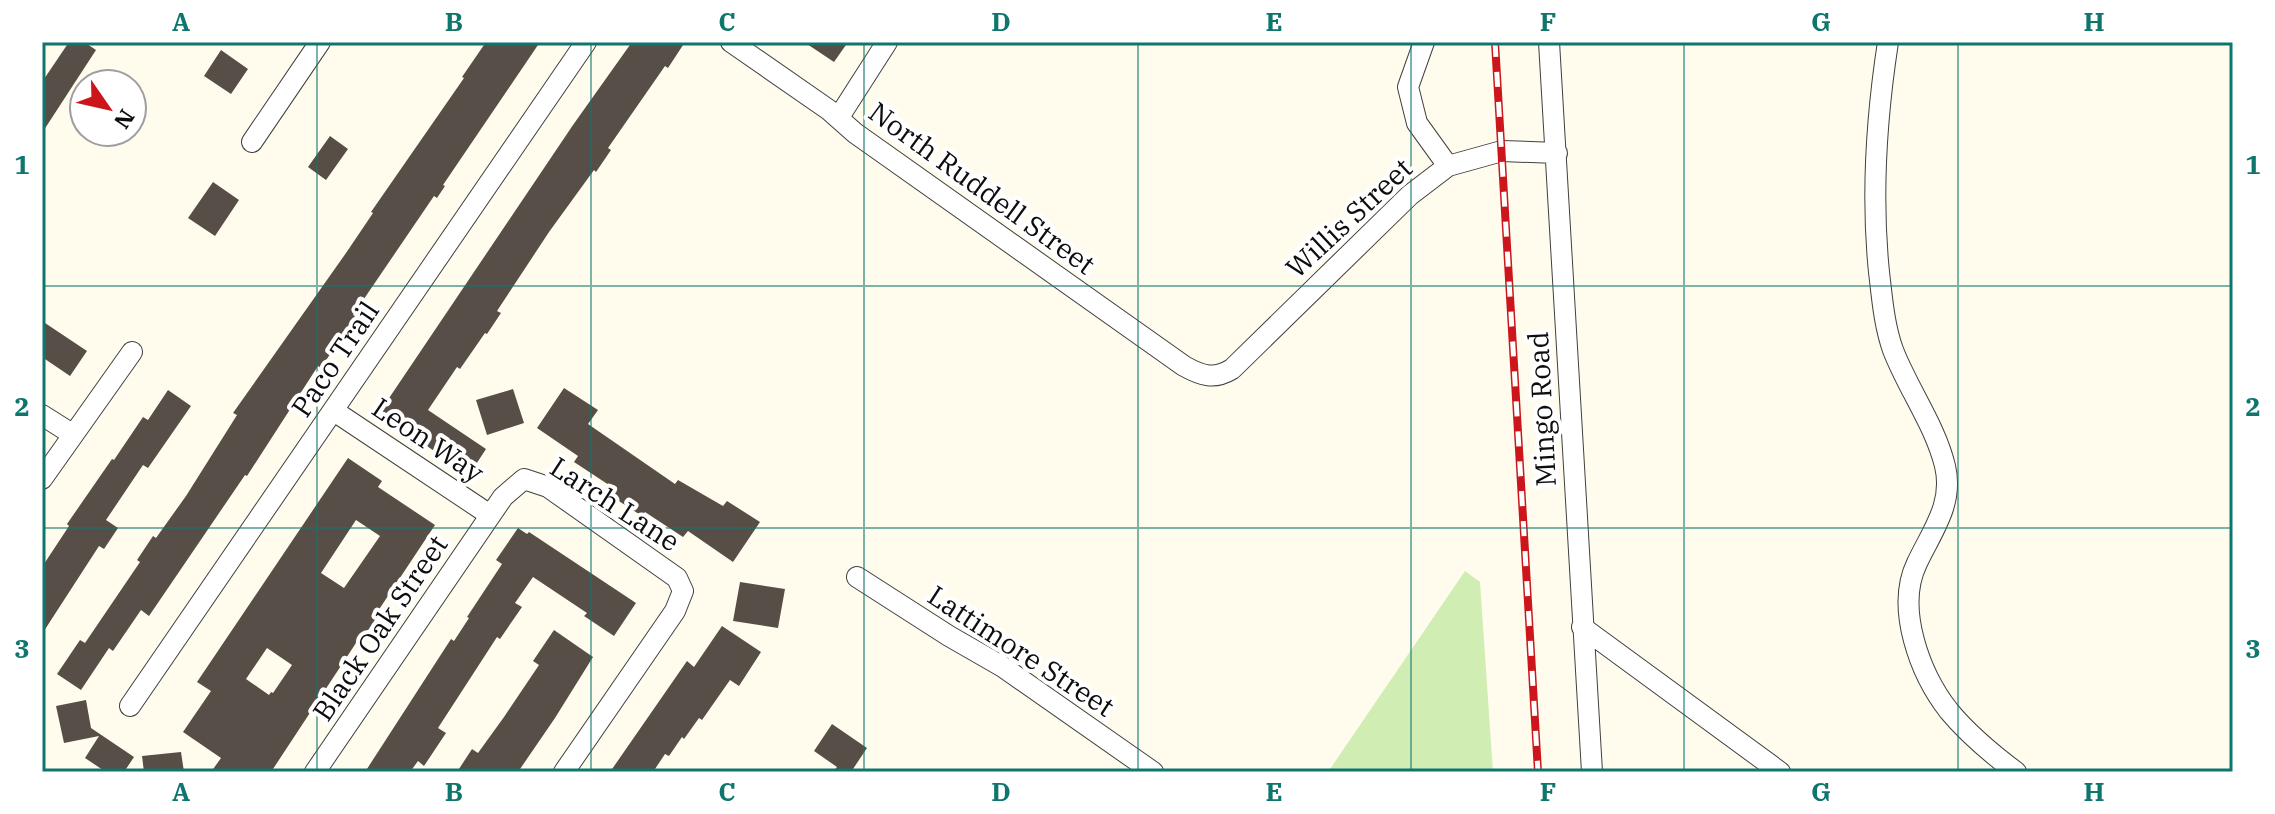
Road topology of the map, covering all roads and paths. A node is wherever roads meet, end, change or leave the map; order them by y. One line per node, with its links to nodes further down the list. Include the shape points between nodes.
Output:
1 (320, 42): 9 (street)
2 (586, 42): 14 (street, Paco Trail)
3 (731, 42): 8 (street, North Ruddell Street)
4 (887, 42): 8 (street)
5 (1424, 42): 11 (street, via 1408,87 1417,123)
6 (1549, 42): 10 (street, Mingo Road)
7 (1888, 42): 27 (street, via 1874,179 1882,302 1893,349 1932,429 1948,483 1936,529 1911,579 1910,615 1925,669 1949,710)
8 (839, 117): 13 (street, North Ruddell Street)
9 (252, 142)
10 (1557, 153): 11 (street, Willis Street, via 1502,151); 20 (street, Mingo Road)
11 (1448, 166): 13 (street, Willis Street, via 1410,195 1232,369)
12 (132, 352): 16 (street)
13 (1203, 376)
14 (334, 411): 18 (street, Leon Way); 21 (street, Paco Trail)
15 (42, 415): 16 (street)
16 (72, 434): 17 (street)
17 (42, 479)
18 (490, 515): 22 (street, Black Oak Street); 23 (street, Larch Lane, via 524,479 548,487 677,578 683,591 675,611)
19 (857, 577): 24 (street, Lattimore Street, via 1003,667)
20 (1582, 627): 25 (street, Mingo Road); 26 (street)
21 (130, 706)
22 (315, 772)
23 (564, 772)
24 (1153, 772)
25 (1592, 772)
26 (1780, 772)
27 (2016, 772)

